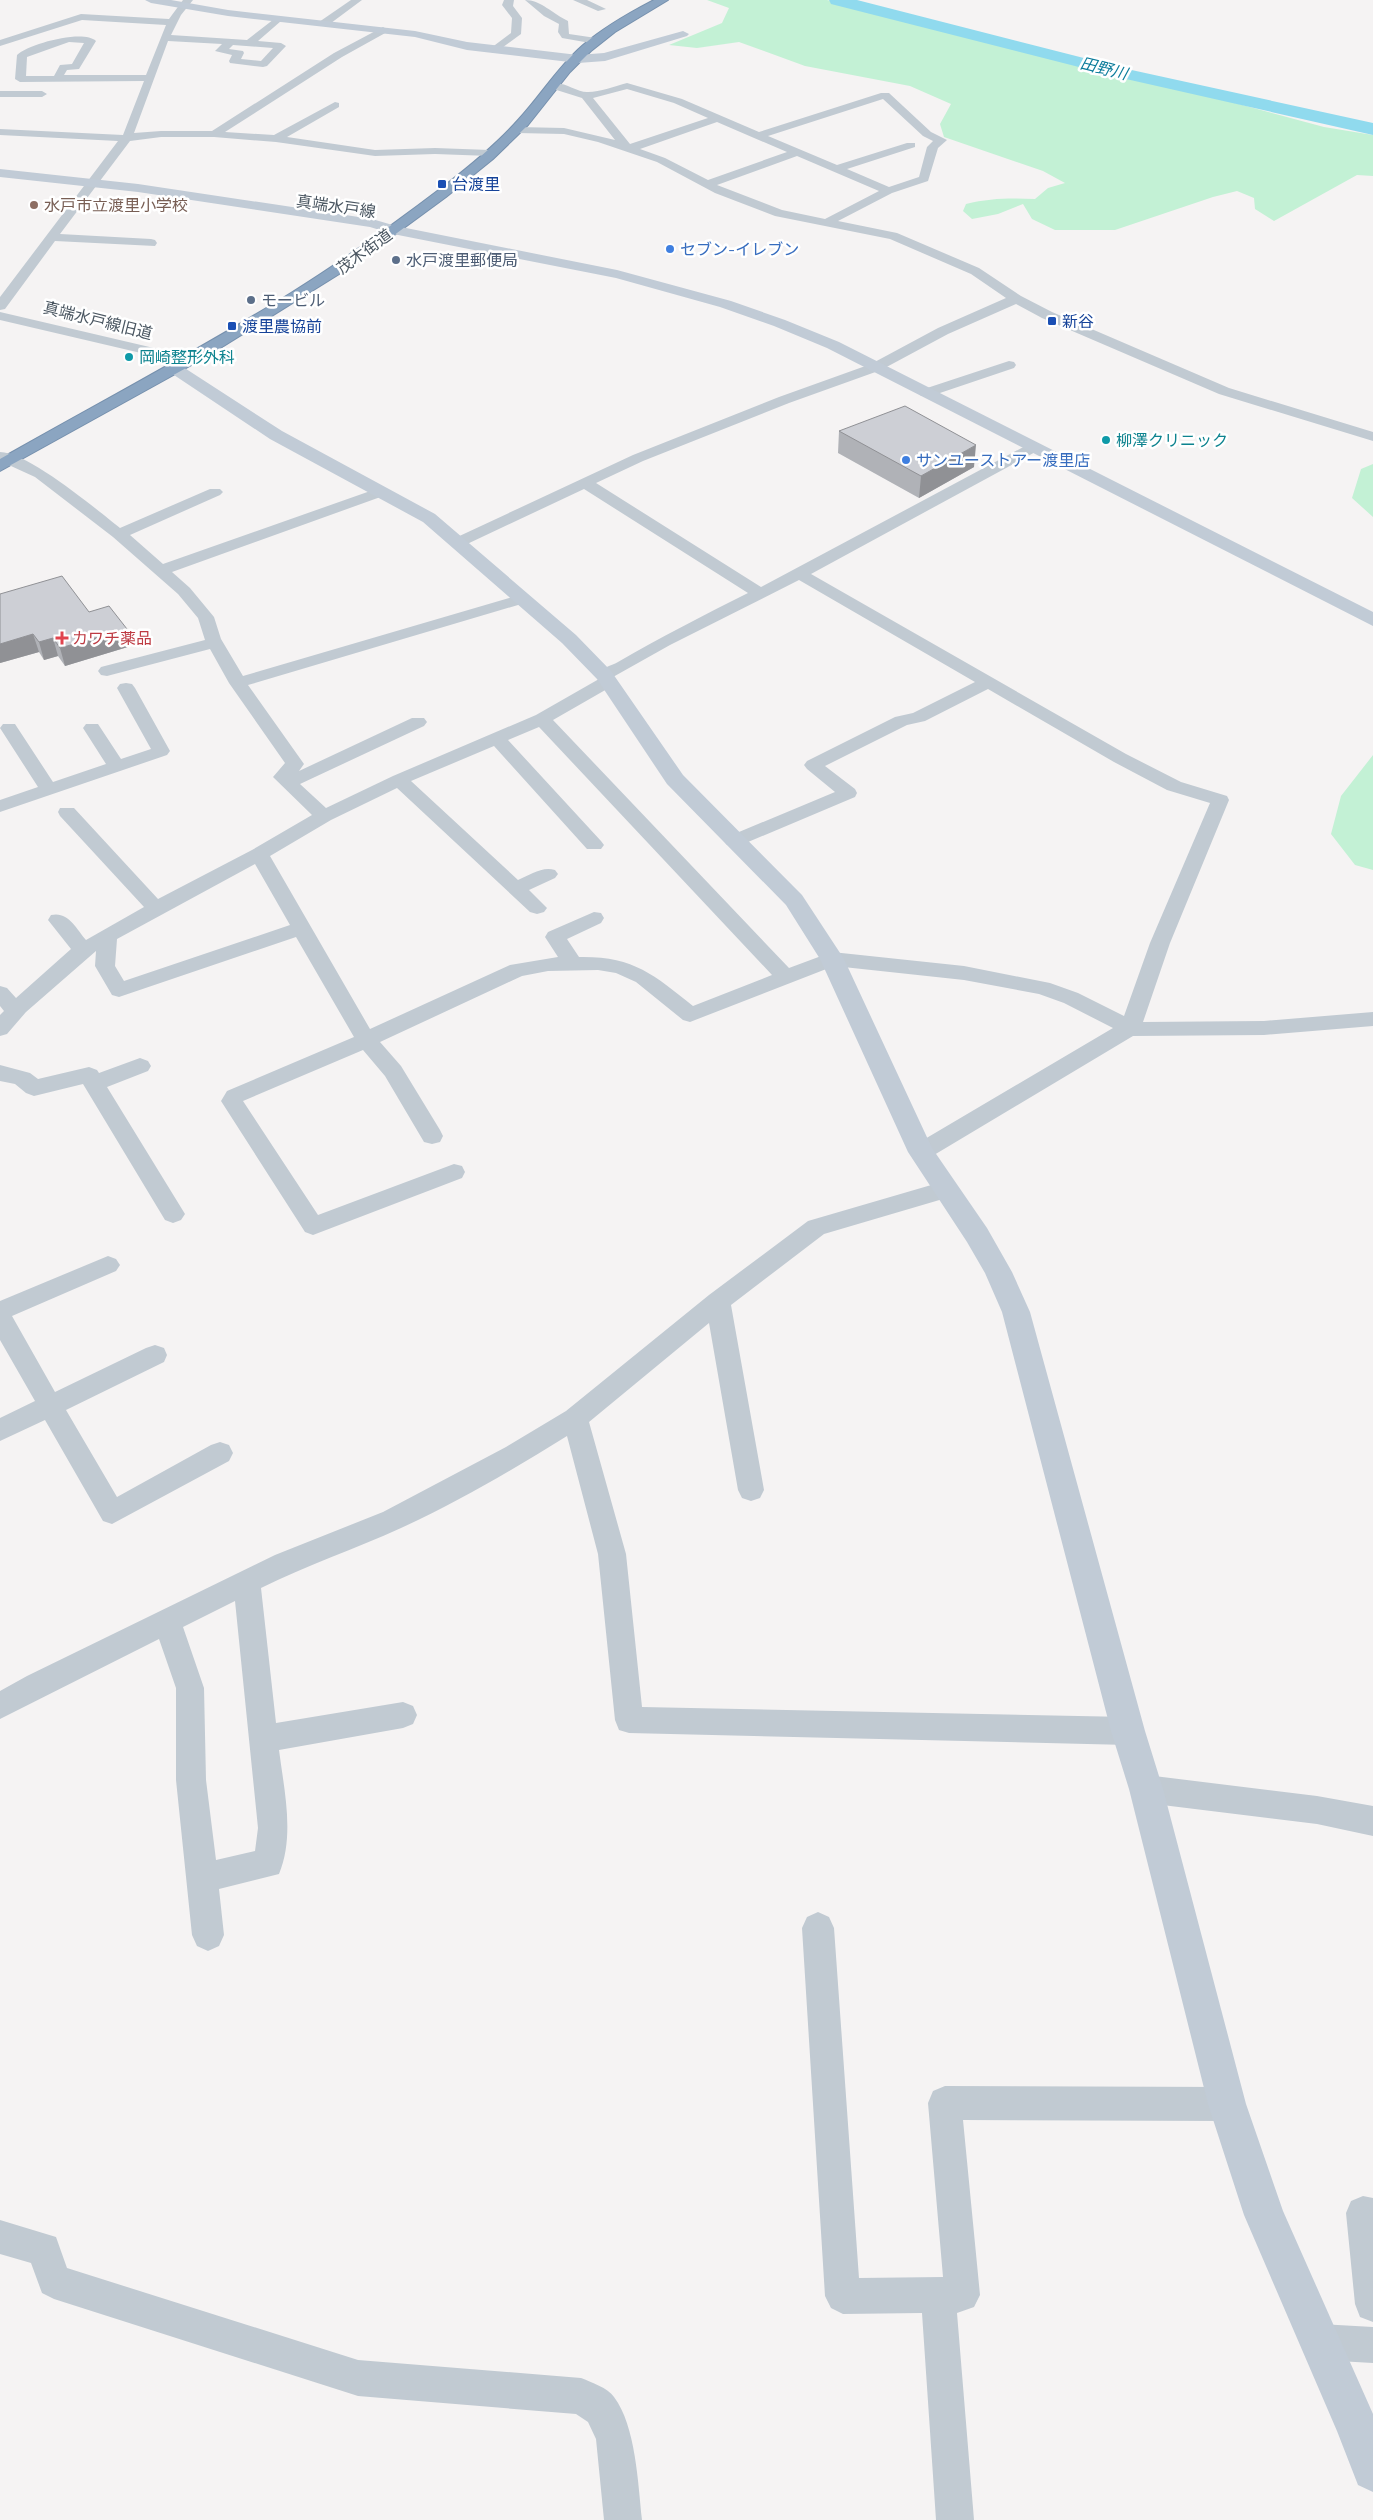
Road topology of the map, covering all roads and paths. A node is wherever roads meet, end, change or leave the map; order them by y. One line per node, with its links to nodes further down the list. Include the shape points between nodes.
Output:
1 (151, 0): 6 (street)
2 (357, 0): 10 (street)
3 (509, 0): 19 (street, via 507,5 517,18 516,34)
4 (578, 0): 8 (street)
5 (662, 0): 15 (highway, 茂木街道)
6 (185, 3): 9 (street); 12 (street)
7 (537, 3): 15 (street, via 564,23 566,36)
8 (601, 9)
9 (278, 19): 10 (street); 18 (street)
10 (323, 24): 13 (street)
11 (120, 30): 12 (street)
12 (170, 30): 16 (street); 17 (street, via 81,17); 22 (street)
13 (383, 30): 19 (street); 31 (street)
14 (683, 34): 20 (street, via 605,57)
15 (596, 41): 20 (highway, 茂木街道)
16 (231, 42): 18 (street); 18 (street, via 220,51 239,53 234,61 263,64 281,46)
17 (0, 43)
18 (249, 44)
19 (495, 50): 20 (street)
20 (578, 59): 23 (highway, 茂木街道)
21 (58, 77): 21 (street, via 20,79 22,55 68,39 91,41 75,67 64,67); 22 (street)
22 (149, 78): 33 (street, via 135,123)
23 (552, 87): 26 (street); 29 (highway, 茂木街道)
24 (0, 94): 25 (street)
25 (42, 94)
26 (586, 96): 28 (street, via 634,87); 36 (street)
27 (335, 105): 34 (street)
28 (718, 118): 32 (street); 36 (street)
29 (517, 130): 36 (street, via 564,131); 38 (highway, 茂木街道)
30 (0, 132): 33 (street)
31 (214, 134): 33 (street); 34 (street)
32 (756, 136): 37 (street); 44 (street, via 885,95 927,134 941,140 933,147 924,179)
33 (127, 137): 42 (street)
34 (276, 139): 38 (street, via 375,153)
35 (911, 145): 39 (street)
36 (627, 147): 43 (street, via 678,167)
37 (798, 152): 39 (street); 43 (street)
38 (490, 153): 46 (highway, 茂木街道)
39 (837, 169): 44 (street)
40 (0, 173): 42 (street, 真端水戸線)
41 (0, 179): 42 (street, 真端水戸線)
42 (90, 184): 46 (street, 真端水戸線, via 372,223); 47 (street)
43 (706, 185): 45 (street, via 779,214)
44 (888, 192): 45 (street)
45 (826, 222): 49 (street, via 877,231 919,246 975,270)
46 (393, 230): 52 (highway, 茂木街道, via 278,310); 54 (street, 真端水戸線, via 589,267 685,290 798,330)
47 (51, 236): 48 (street); 50 (street)
48 (151, 243)
49 (1016, 299): 54 (street, via 943,331); 56 (street, via 1047,316 1224,392)
50 (0, 306)
51 (0, 316): 52 (street, 真端水戸線旧道)
52 (181, 364): 58 (highway, 茂木街道); 61 (street, via 276,435)
53 (1009, 365): 55 (street)
54 (876, 367): 55 (street, 真端水戸線); 59 (street, via 673,443)
55 (926, 393): 57 (street, 真端水戸線)
56 (1373, 437)
57 (1034, 447): 65 (street); 68 (street, 真端水戸線)
58 (4, 461): 62 (street, via 40,474)
59 (584, 482): 63 (street); 66 (street)
60 (215, 492): 62 (street)
61 (381, 492): 63 (street, via 429,518); 64 (street)
62 (119, 534): 64 (street)
63 (459, 542): 67 (street)
64 (162, 570): 69 (street, via 198,605)
65 (799, 574): 66 (street); 73 (street)
66 (761, 594): 71 (street, via 664,641)
67 (522, 598): 71 (street, via 569,639); 72 (street)
68 (1373, 620)
69 (215, 642): 70 (street); 72 (street)
70 (107, 671)
71 (606, 678): 75 (street); 87 (street, via 676,779)
72 (238, 683): 82 (street, via 295,764 282,777)
73 (987, 683): 87 (street, via 813,765 848,793); 105 (street, via 1174,786 1220,800 1160,943)
74 (126, 688): 80 (street, via 162,751)
75 (542, 720): 79 (street); 101 (street)
76 (418, 722): 82 (street)
77 (9, 728): 83 (street)
78 (92, 728): 80 (street)
79 (497, 738): 81 (street); 88 (street)
80 (116, 766): 83 (street)
81 (399, 780): 86 (street); 91 (street)
82 (289, 782): 86 (street)
83 (48, 789): 84 (street)
84 (0, 806)
85 (67, 812): 92 (street)
86 (324, 816): 89 (street)
87 (734, 841): 99 (street, via 794,900)
88 (594, 845)
89 (259, 854): 92 (street); 96 (street)
90 (548, 874): 91 (street)
91 (516, 888): 93 (street)
92 (156, 908): 97 (street)
93 (538, 908)
94 (594, 918): 100 (street, via 555,937)
95 (58, 920): 98 (street)
96 (301, 928): 97 (street, via 119,990 106,966); 107 (street)
97 (107, 936): 98 (street)
98 (83, 950): 103 (street)
99 (832, 959): 101 (street); 105 (street, via 964,973 1043,988 1071,998); 112 (street)
100 (573, 963): 101 (street, via 622,967 643,977 690,1015); 107 (street, via 517,970)
101 (786, 977)
102 (0, 993): 103 (street)
103 (16, 1010): 106 (street)
104 (1373, 1019): 105 (street, via 1264,1028)
105 (1130, 1028): 112 (street)
106 (0, 1029)
107 (366, 1040): 111 (street, via 393,1071); 113 (street, via 235,1096 232,1101 313,1226)
108 (140, 1066): 110 (street)
109 (0, 1073): 110 (street, via 22,1078 34,1088 89,1075)
110 (94, 1083): 115 (street)
111 (432, 1136)
112 (920, 1152): 114 (street)
113 (454, 1172)
114 (945, 1190): 117 (street, via 816,1227); 130 (street, via 981,1242 1016,1312)
115 (173, 1214)
116 (108, 1265): 118 (street)
117 (718, 1302): 122 (street); 125 (street)
118 (0, 1311)
119 (0, 1318): 121 (street)
120 (155, 1355): 121 (street)
121 (50, 1406): 123 (street); 124 (street, via 112,1513)
122 (575, 1418): 126 (street, via 516,1455 392,1520 285,1563); 130 (street, via 612,1554 630,1720)
123 (0, 1430)
124 (220, 1453)
125 (750, 1490)
126 (247, 1583): 127 (street); 131 (street)
127 (167, 1621): 128 (street); 134 (street, via 190,1688 191,1780)
128 (0, 1706)
129 (403, 1715): 131 (street)
130 (1128, 1731): 132 (street)
131 (263, 1739): 134 (street, via 273,1828 268,1863)
132 (1146, 1789): 133 (street, via 1317,1810); 137 (street)
133 (1373, 1821)
134 (203, 1878): 136 (street)
135 (818, 1928): 140 (street, via 843,2296)
136 (208, 1935)
137 (1227, 2104): 140 (street, via 945,2102 962,2295); 142 (street, via 1264,2215)
138 (1373, 2215): 141 (street, via 1363,2213)
139 (0, 2237): 145 (street, via 44,2249 54,2281 358,2378 581,2396 601,2409 614,2438)
140 (938, 2296): 146 (street)
141 (1373, 2304)
142 (1320, 2342): 143 (street); 144 (street)
143 (1373, 2346)
144 (1373, 2470)
145 (623, 2520)
146 (955, 2520)

